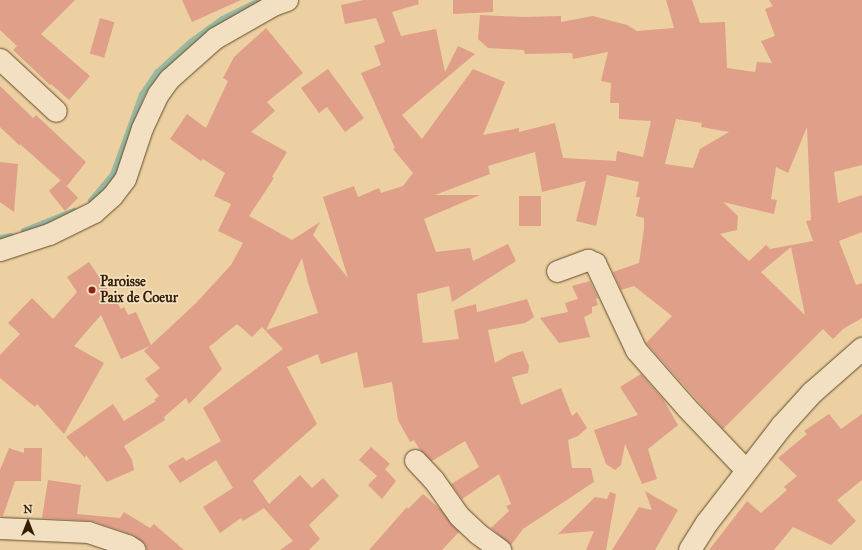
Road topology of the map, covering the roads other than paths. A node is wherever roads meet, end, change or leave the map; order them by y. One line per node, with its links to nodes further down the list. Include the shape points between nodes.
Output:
1 (287, 0): 4 (street, via 273,5 215,38 169,78 158,94 142,128 125,179 112,196 94,212 49,234)
2 (0, 59): 3 (street)
3 (56, 111)
4 (0, 250)
5 (557, 271): 8 (street, via 588,260 595,263 636,350)
6 (862, 348): 8 (street, via 812,393 782,426)
7 (415, 460): 11 (street, via 433,479 459,516)
8 (748, 472): 12 (street, via 707,523)
9 (0, 528): 10 (street, via 88,532)
10 (135, 550)
11 (500, 550)
12 (690, 550)

